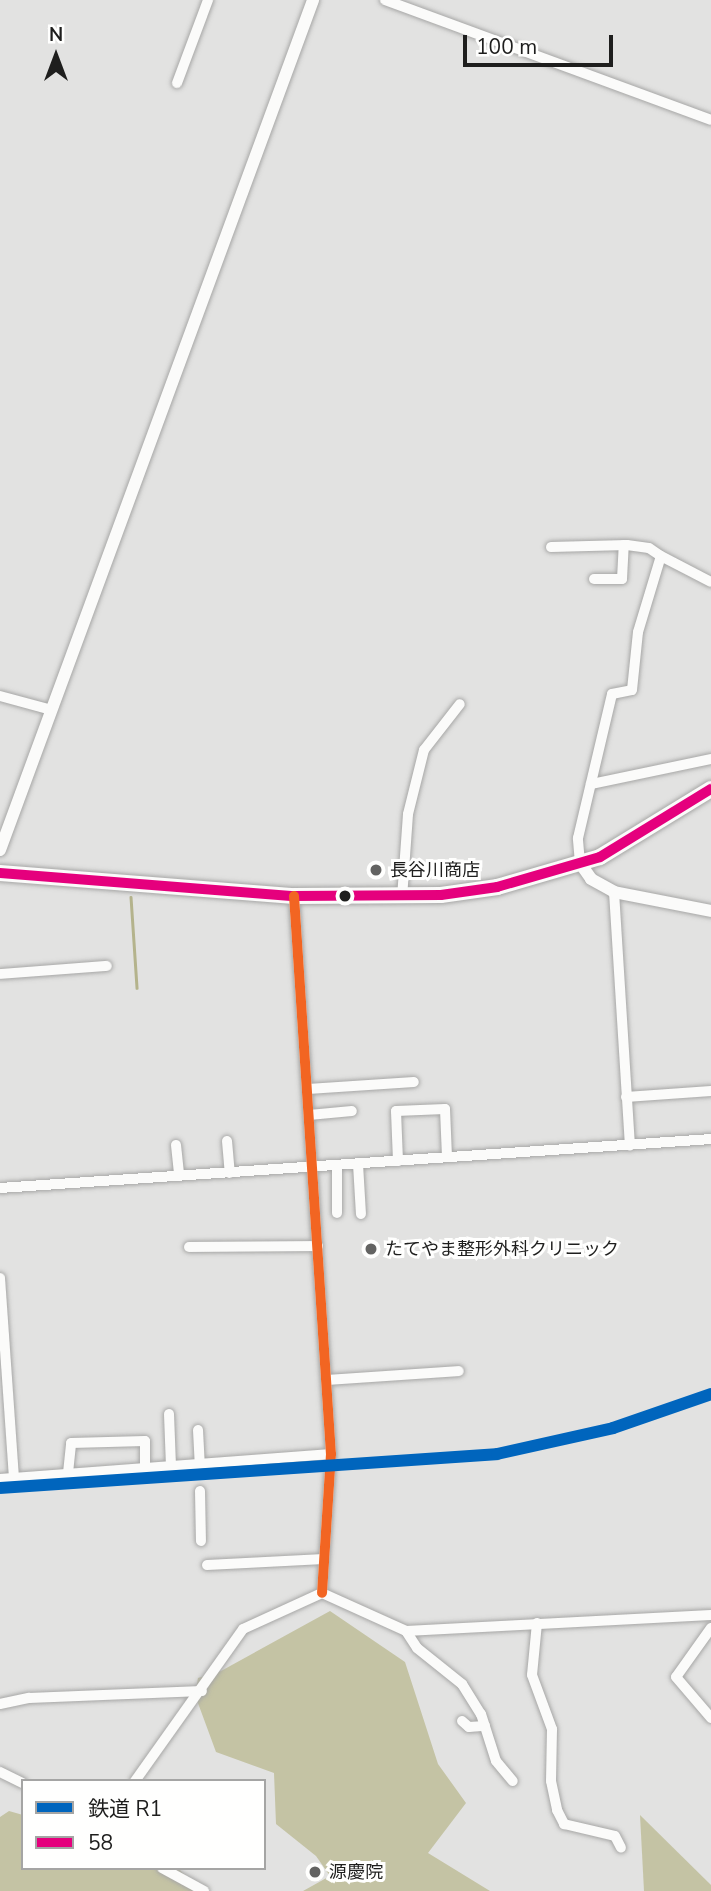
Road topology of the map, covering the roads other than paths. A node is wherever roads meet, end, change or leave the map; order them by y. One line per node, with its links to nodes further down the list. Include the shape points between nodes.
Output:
1 (208, 0): 4 (street)
2 (313, 0): 13 (street)
3 (385, 0): 5 (street)
4 (177, 83)
5 (711, 120)
6 (624, 545): 7 (street); 8 (street, via 649,548); 9 (street, via 622,579)
7 (551, 547)
8 (661, 556): 10 (street); 15 (street, via 638,632 632,690 612,694)
9 (594, 579)
10 (711, 582)
11 (0, 696): 13 (street)
12 (460, 704): 22 (street, via 424,750 408,814)
13 (52, 710): 17 (street)
14 (711, 759): 15 (street)
15 (591, 783): 18 (street, via 578,838)
16 (711, 789): 18 (highway, via 624,843)
17 (0, 850)
18 (580, 863): 20 (street, via 591,878); 22 (highway, via 497,887)
19 (0, 873): 21 (highway)
20 (614, 892): 23 (street); 29 (street)
21 (294, 896): 22 (highway); 27 (street)
22 (402, 898)
23 (711, 911)
24 (107, 966): 25 (street)
25 (0, 974)
26 (414, 1082): 27 (street)
27 (308, 1089): 31 (street)
28 (711, 1091): 29 (street)
29 (626, 1097): 35 (street)
30 (352, 1111): 31 (street)
31 (309, 1115): 40 (street)
32 (711, 1139): 35 (street)
33 (227, 1141): 41 (street)
34 (176, 1145): 42 (street)
35 (630, 1145): 36 (street)
36 (447, 1157): 37 (street); 37 (street, via 445,1109 396,1111)
37 (398, 1161): 38 (street)
38 (358, 1164): 39 (street); 45 (street)
39 (337, 1165): 40 (street); 44 (street)
40 (311, 1167): 41 (street); 46 (street)
41 (230, 1172): 42 (street)
42 (179, 1176): 43 (street)
43 (0, 1188)
44 (337, 1213)
45 (361, 1214)
46 (318, 1246): 47 (street); 50 (street)
47 (189, 1247)
48 (0, 1278): 58 (street)
49 (459, 1371): 50 (street)
50 (328, 1380): 53 (street)
51 (169, 1414): 55 (street)
52 (198, 1430): 54 (street)
53 (331, 1454): 54 (street); 62 (street)
54 (200, 1464): 55 (street)
55 (171, 1466): 56 (street)
56 (145, 1468): 57 (street); 57 (street, via 145,1441 71,1443)
57 (68, 1473): 58 (street)
58 (13, 1478): 59 (street)
59 (0, 1479)
60 (200, 1491): 61 (street)
61 (201, 1541)
62 (324, 1559): 63 (street); 64 (street)
63 (207, 1565)
64 (322, 1593): 68 (street); 69 (street, via 243,1629)
65 (711, 1615): 66 (street)
66 (537, 1623): 68 (street); 78 (street, via 532,1675 552,1729 551,1781 557,1810 564,1824 615,1836)
67 (711, 1628): 71 (street, via 676,1678)
68 (405, 1631): 73 (street, via 417,1648 462,1684)
69 (202, 1691): 70 (street, via 29,1698); 75 (street)
70 (0, 1704)
71 (711, 1718)
72 (462, 1721): 73 (street, via 469,1727)
73 (485, 1726): 76 (street, via 496,1761)
74 (0, 1772): 77 (street)
75 (136, 1779)
76 (513, 1781)
77 (21, 1782)
78 (621, 1848)
79 (166, 1870): 80 (street)
80 (204, 1891)

